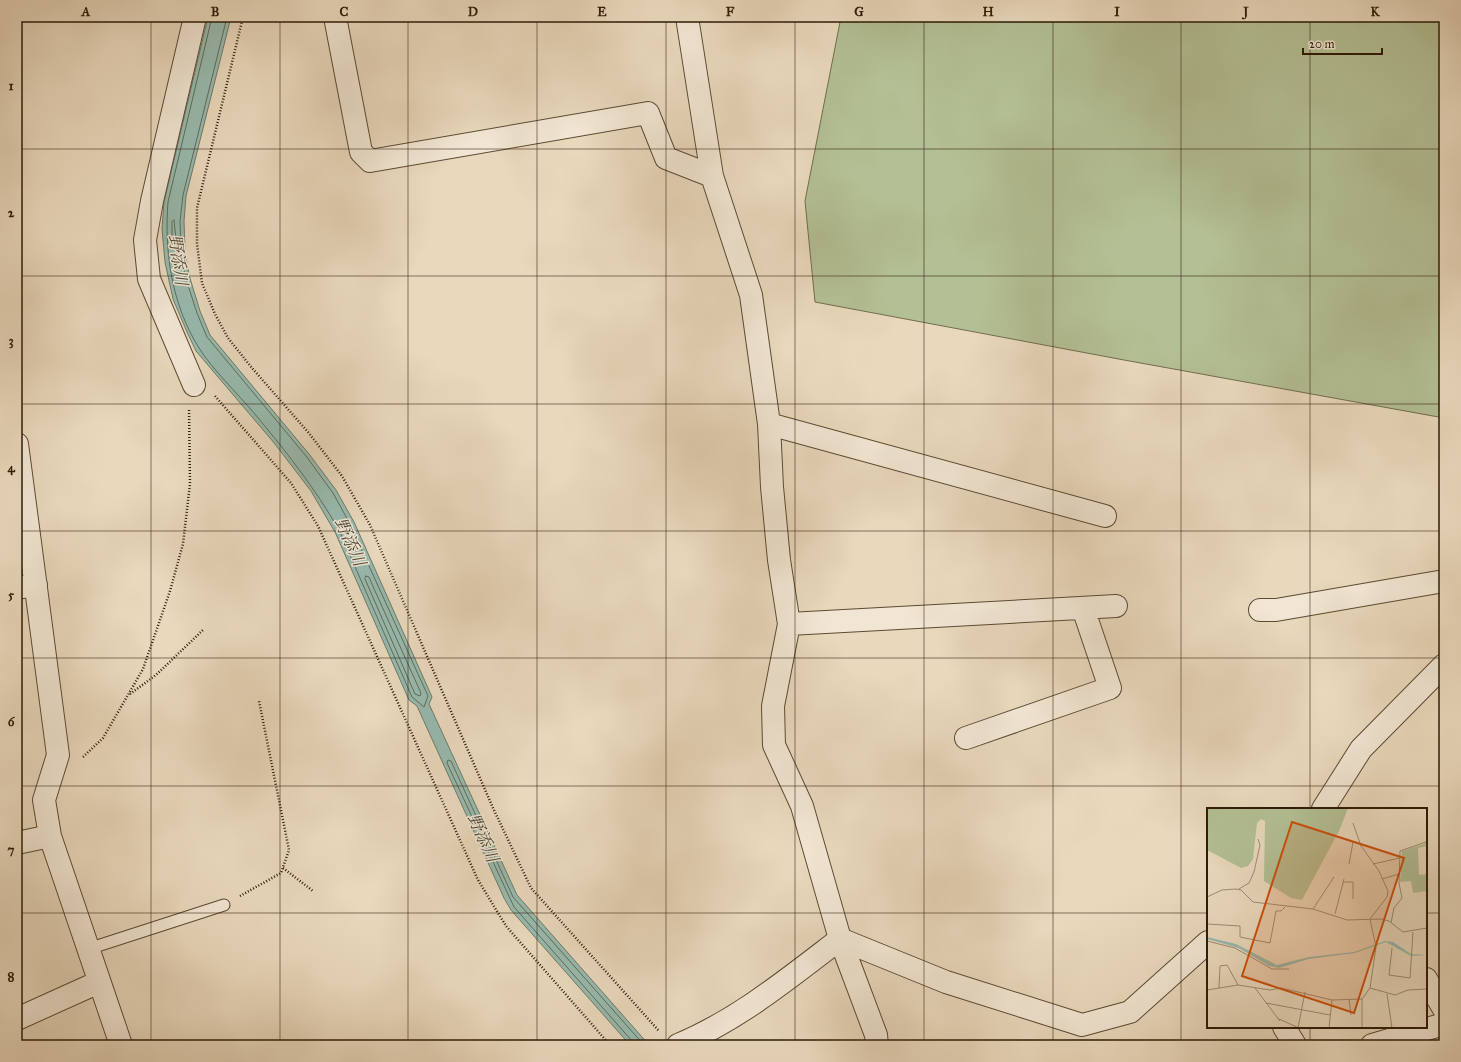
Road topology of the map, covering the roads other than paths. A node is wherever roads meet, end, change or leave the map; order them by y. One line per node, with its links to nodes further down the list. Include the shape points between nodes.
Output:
1 (195, 17): 5 (street, via 145,240 149,279)
2 (335, 17): 4 (street, via 361,152 370,161 648,114 666,158)
3 (687, 17): 4 (street)
4 (712, 176): 6 (street, via 751,295)
5 (194, 385)
6 (769, 424): 8 (street); 14 (street, via 779,560)
7 (17, 444): 10 (street)
8 (1105, 516)
9 (1444, 581): 13 (street, via 1276,610)
10 (26, 587): 18 (street, via 58,755 44,800)
11 (1116, 606): 12 (street)
12 (1083, 608): 14 (street); 16 (street, via 1110,688)
13 (1260, 610)
14 (789, 624): 21 (street, via 773,706 774,745 802,806)
15 (1444, 665): 17 (street, via 1361,749)
16 (966, 738)
17 (1325, 808)
18 (50, 836): 19 (street); 23 (street)
19 (17, 843)
20 (224, 905): 23 (lane)
21 (840, 938): 22 (street, via 946,982 1082,1025 1130,1012); 30 (street, via 755,1003 691,1039); 32 (street, via 876,1035)
22 (1207, 943)
23 (88, 949): 25 (street)
24 (1427, 981): 26 (street)
25 (100, 982): 27 (street); 31 (street)
26 (1444, 1009)
27 (17, 1019)
28 (1444, 1024): 34 (street)
29 (1285, 1028): 33 (street)
30 (669, 1039)
31 (121, 1045)
32 (877, 1045)
33 (1295, 1045)
34 (1372, 1045)

